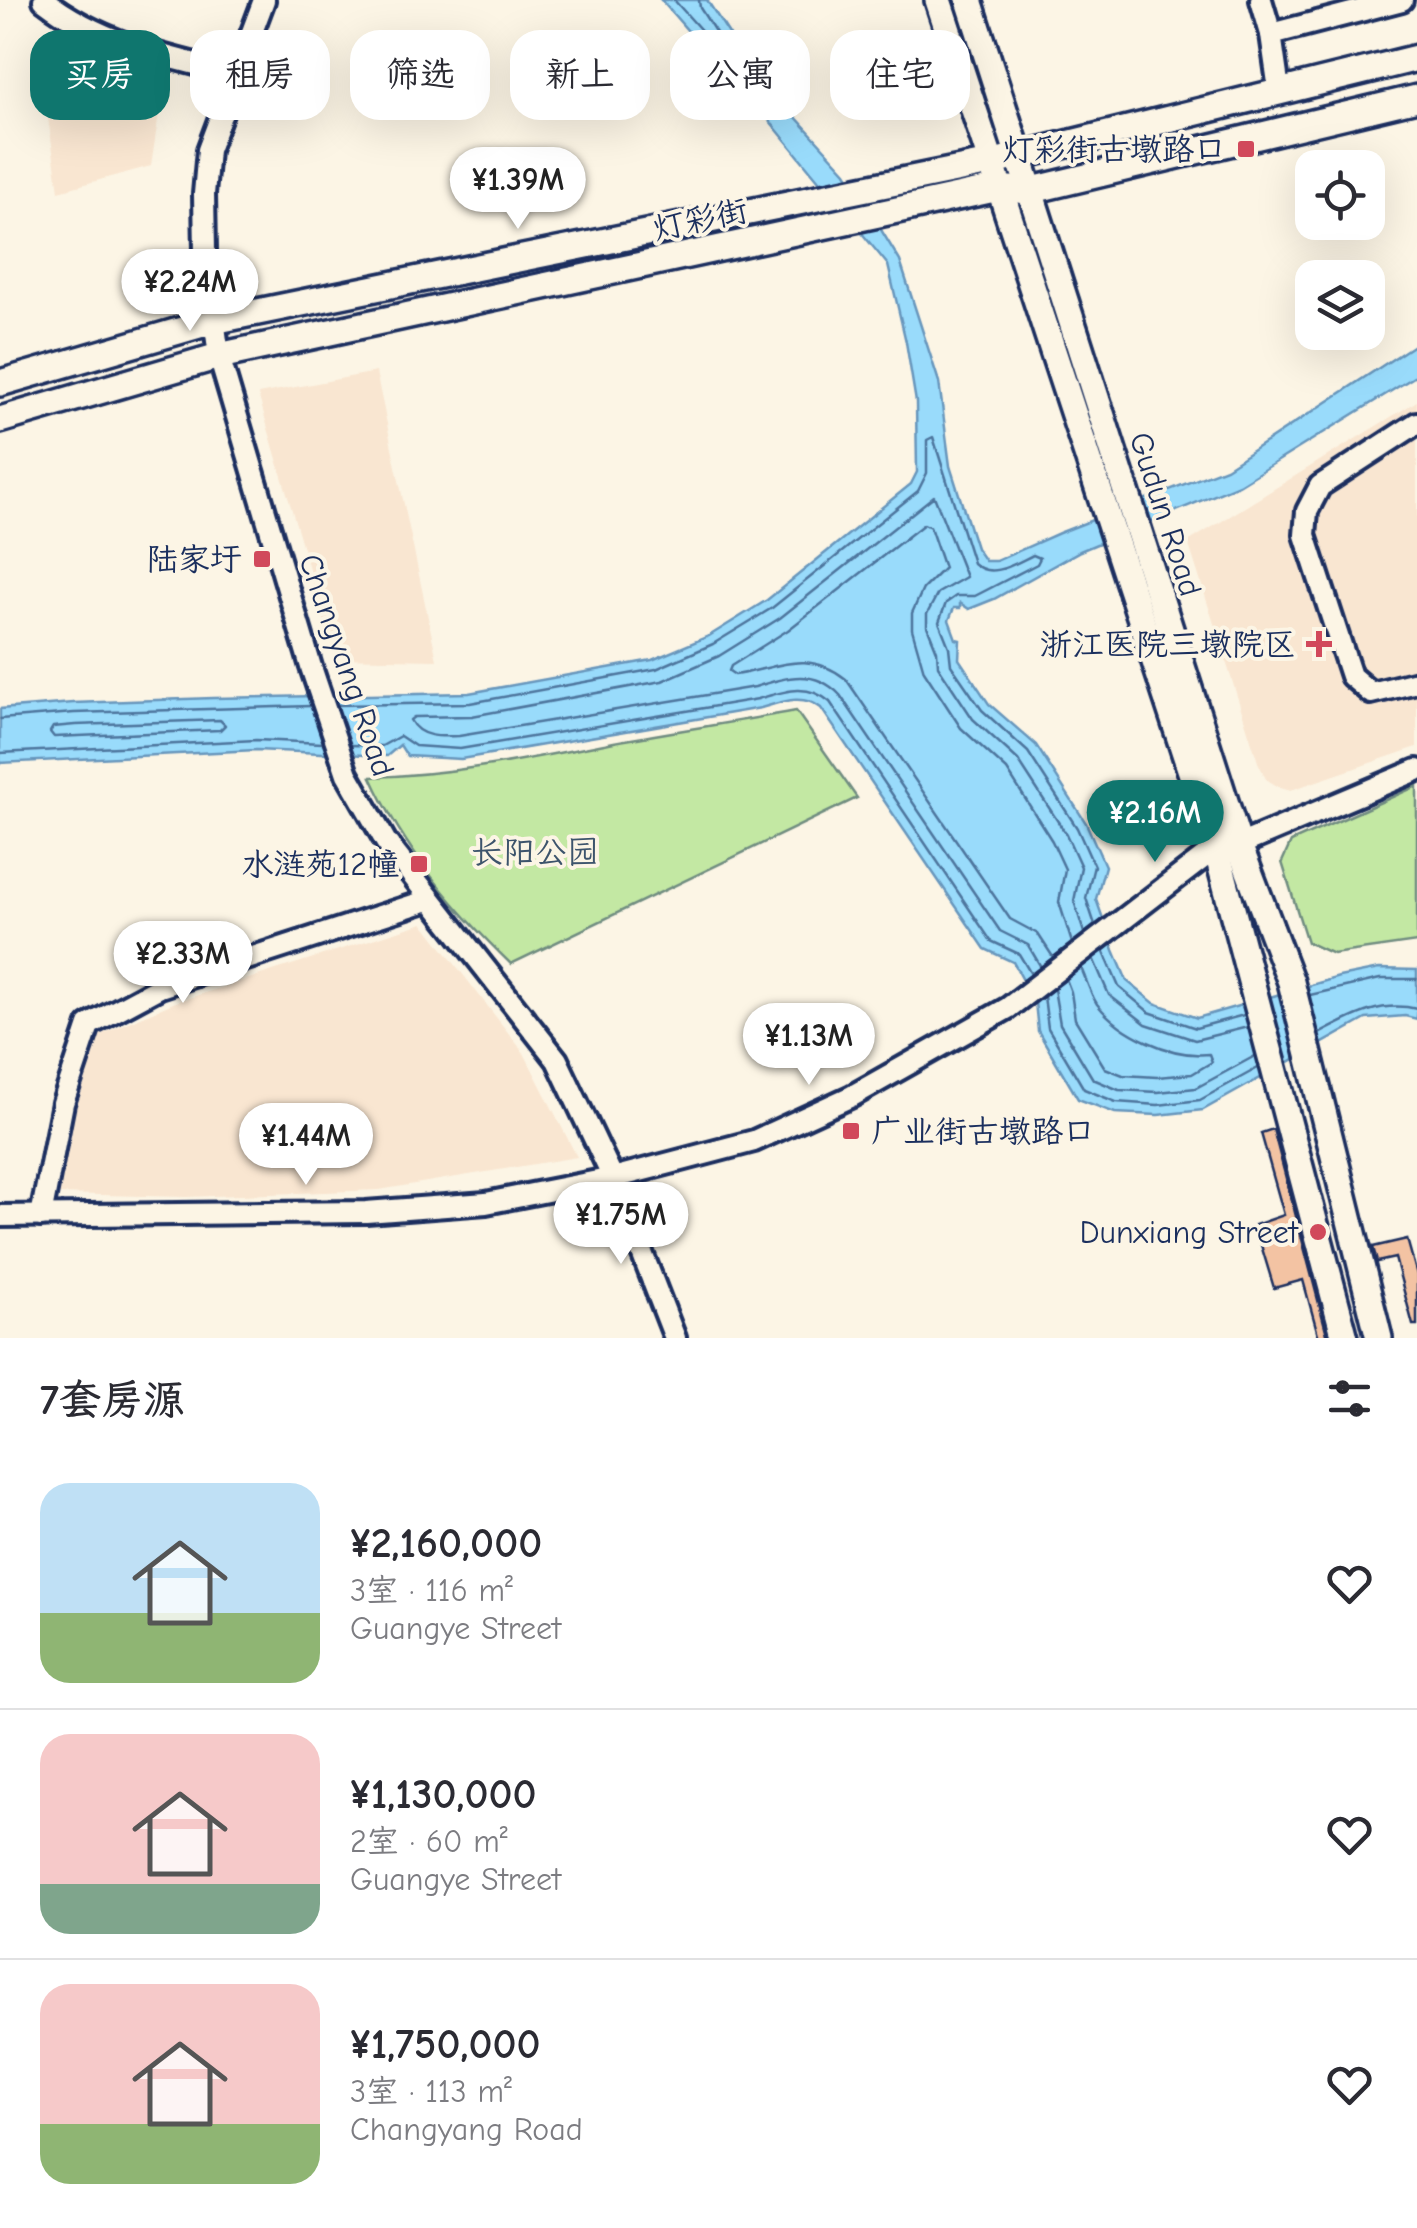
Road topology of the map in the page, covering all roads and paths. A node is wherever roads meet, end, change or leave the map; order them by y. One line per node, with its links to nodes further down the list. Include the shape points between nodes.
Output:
1 (44, 0): 10 (street, via 106,38)
2 (264, 0): 7 (street, Changyang Road)
3 (938, 0): 15 (main road, Gudun Road)
4 (969, 0): 14 (main road, Gudun Road)
5 (1262, 0): 8 (street)
6 (1402, 0): 8 (street)
7 (253, 30)
8 (1271, 34): 11 (street)
9 (1417, 58): 11 (main road, 灯彩街)
10 (190, 61)
11 (1279, 90): 14 (main road, 灯彩街)
12 (1417, 98): 17 (main road, 灯彩街)
13 (219, 120): 18 (street, Changyang Road, via 204,194)
14 (1018, 156): 15 (main road, 灯彩街); 17 (main road, Gudun Road)
15 (990, 162): 16 (main road, Gudun Road); 18 (main road, 灯彩街)
16 (998, 188): 17 (main road, 灯彩街); 19 (main road, 灯彩街); 23 (main road, Gudun Road)
17 (1028, 191): 23 (main road, Gudun Road)
18 (213, 321): 19 (street, Changyang Road); 20 (main road, 灯彩街)
19 (219, 356): 21 (main road, 灯彩街); 27 (street, Changyang Road, via 347,774)
20 (0, 383)
21 (0, 420)
22 (1417, 423): 24 (street, via 1320,486 1307,511 1305,535 1352,676 1371,693)
23 (1113, 496): 26 (main road, Gudun Road)
24 (1417, 682)
25 (1417, 770): 26 (street)
26 (1228, 846): 28 (street, via 1008,1008 852,1096 754,1141); 32 (main road, Gudun Road, via 1252,990); 33 (main road, Gudun Road, via 1291,982)
27 (429, 900): 28 (street, Changyang Road, via 557,1060); 30 (street, via 160,987 88,1024 63,1103)
28 (613, 1178): 30 (street, via 486,1204 366,1212); 31 (street, Changyang Road)
29 (0, 1216): 30 (street)
30 (42, 1216)
31 (675, 1338)
32 (1345, 1338)
33 (1379, 1338)

